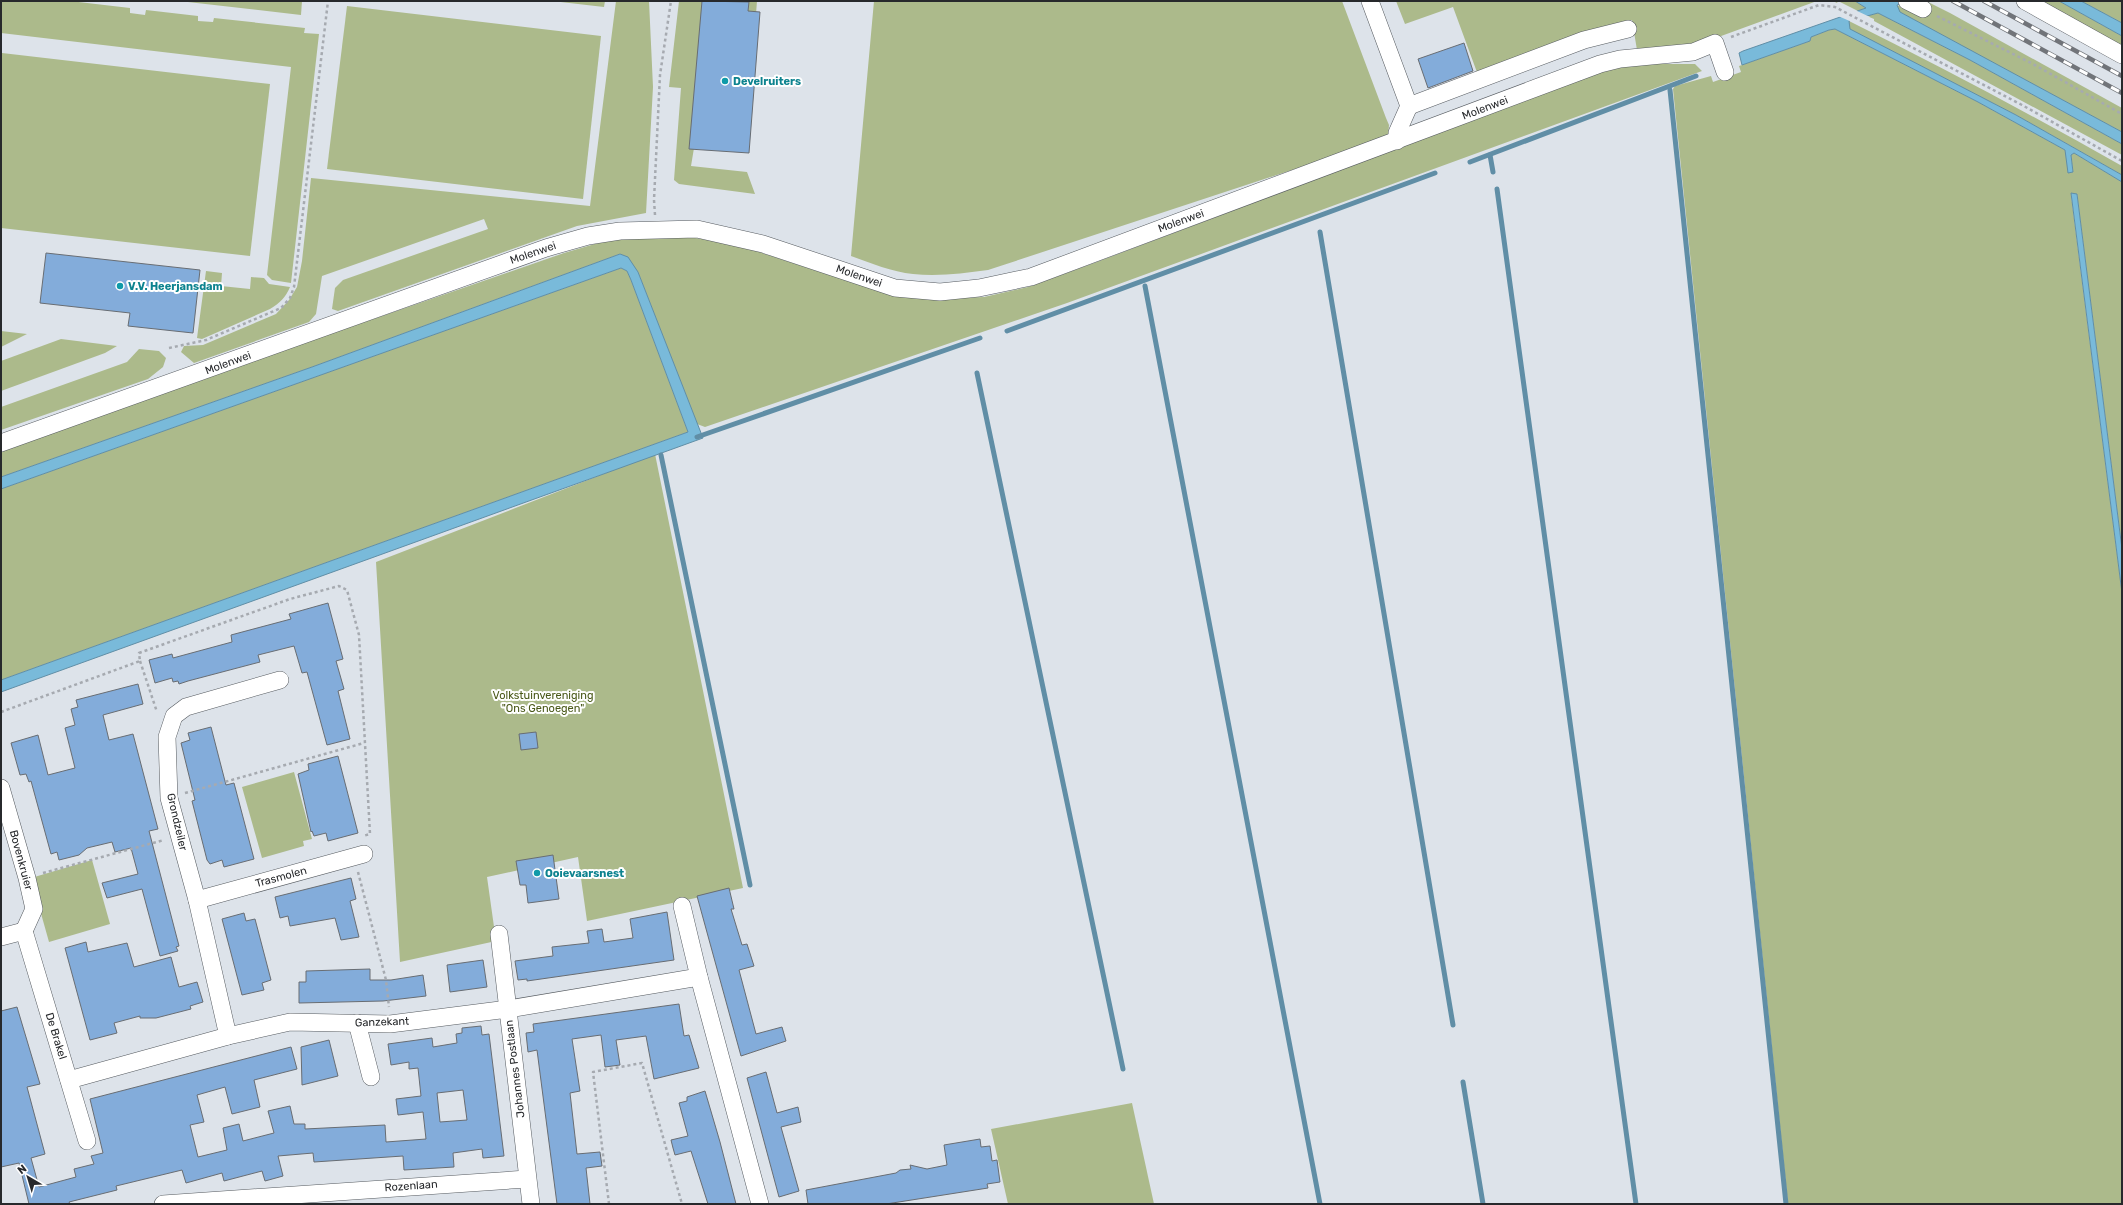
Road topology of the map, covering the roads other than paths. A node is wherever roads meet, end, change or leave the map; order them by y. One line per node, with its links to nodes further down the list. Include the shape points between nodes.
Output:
1 (1370, 1): 8 (street)
2 (1907, 1): 4 (street)
3 (2025, 1): 6 (street)
4 (1923, 9)
5 (1628, 29): 8 (street, via 1584,40)
6 (2122, 55)
7 (1725, 72): 9 (street, Molenwei, via 1715,43 1693,52 1620,59 1600,64)
8 (1409, 106): 9 (street, via 1397,133)
9 (1397, 141): 10 (street, Molenwei, via 1031,277 979,288 940,292 895,288 763,244 697,228 620,231 588,236 546,248)
10 (1, 443)
11 (280, 680): 14 (street, Grondzeiler, via 186,707 174,716 167,736 169,798)
12 (1, 788): 16 (street, Bovenkruier, via 34,909)
13 (364, 854): 14 (street, Trasmolen)
14 (197, 900): 22 (street, Grondzeiler)
15 (682, 906): 19 (street)
16 (24, 931): 18 (street); 24 (street, De Brakel)
17 (499, 934): 20 (street, Johannes Postlaan)
18 (1, 937)
19 (699, 977): 20 (street, Ganzekant); 30 (street)
20 (508, 1009): 21 (street, Ganzekant, via 390,1024); 26 (street, Johannes Postlaan)
21 (358, 1023): 22 (street, Ganzekant, via 290,1022); 23 (street)
22 (228, 1036): 24 (street, Ganzekant)
23 (371, 1076)
24 (69, 1080): 25 (street, De Brakel)
25 (87, 1141)
26 (527, 1179): 27 (street, Rozenlaan); 29 (street, Johannes Postlaan)
27 (296, 1199): 28 (street, Rozenlaan)
28 (163, 1204)
29 (531, 1204)
30 (760, 1204)

